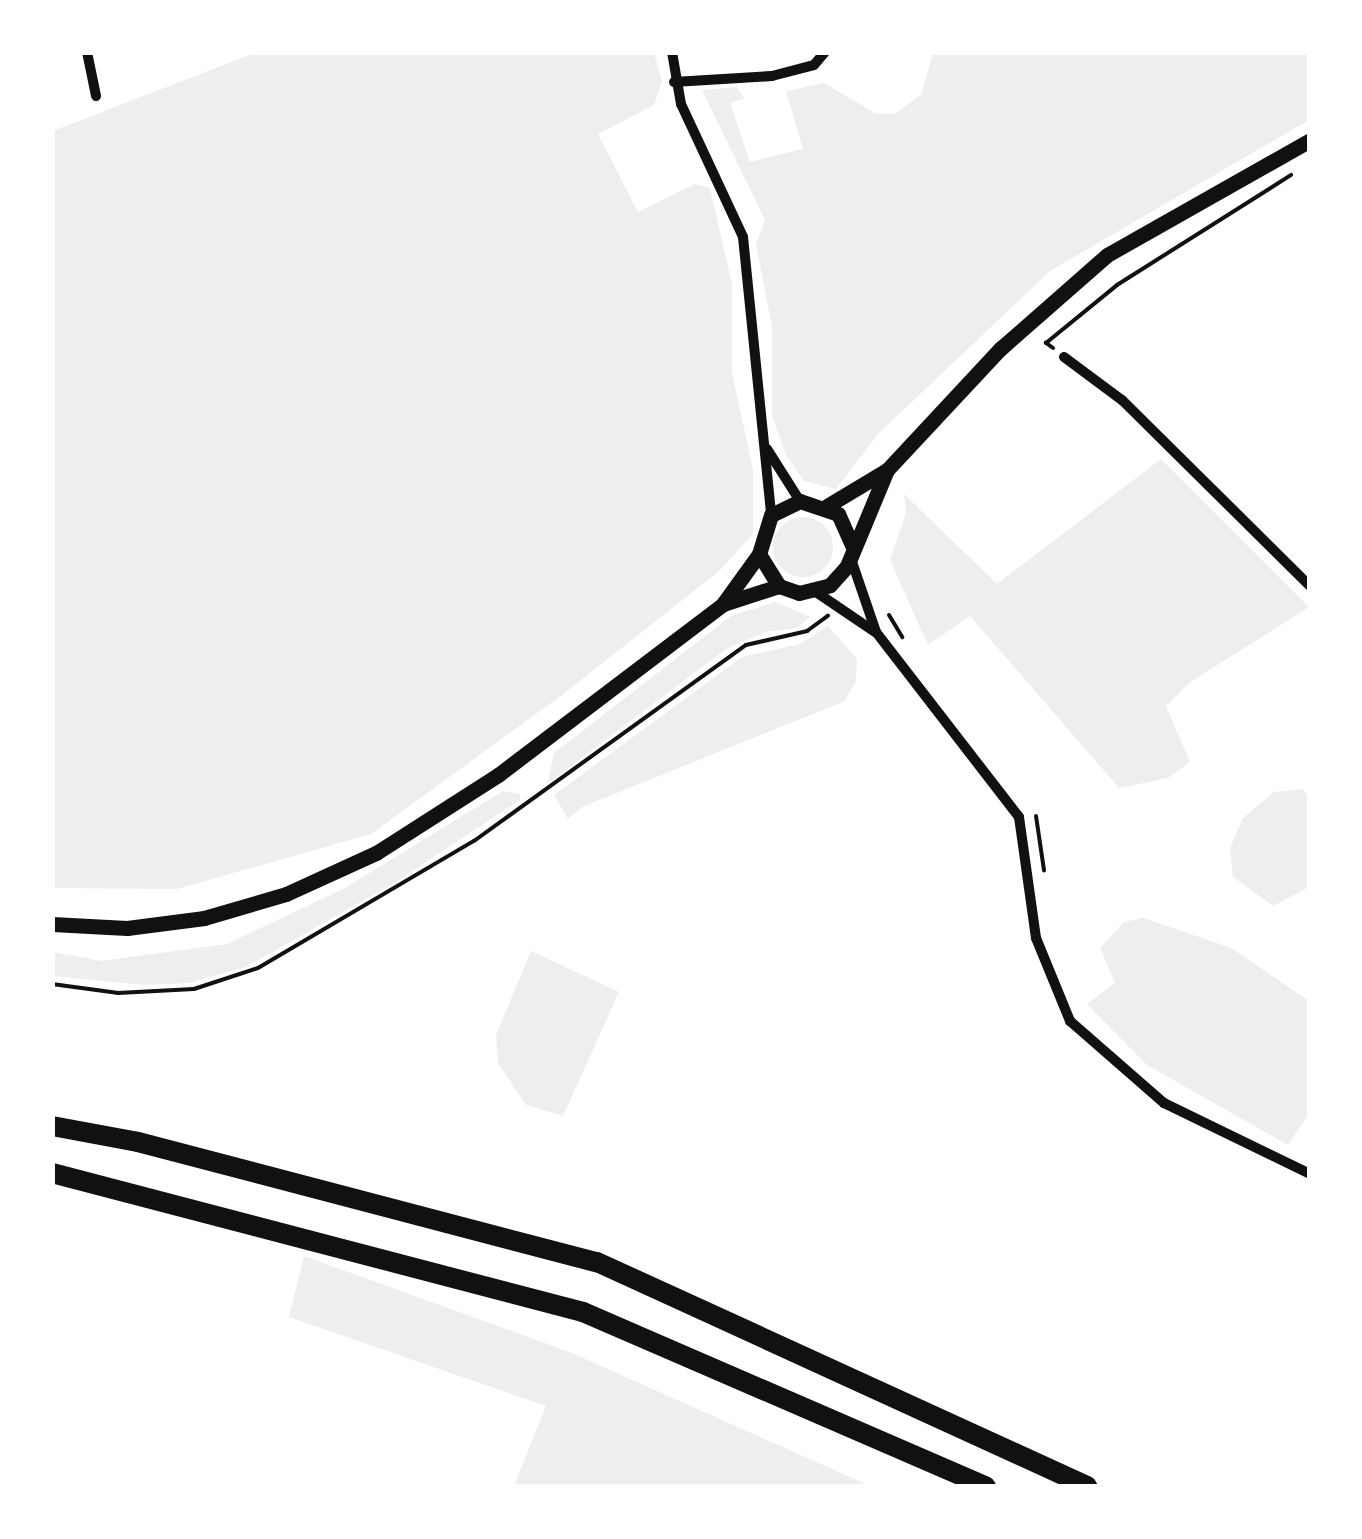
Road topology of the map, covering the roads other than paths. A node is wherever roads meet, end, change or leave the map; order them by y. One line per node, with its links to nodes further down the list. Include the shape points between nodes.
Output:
1 (87, 52): 5 (street)
2 (672, 52): 4 (street)
3 (825, 52): 4 (street, via 814,66 772,76)
4 (674, 82): 8 (street, via 743,237)
5 (96, 96)
6 (1310, 140): 9 (main road, via 1107,255 1000,349)
7 (1064, 356): 16 (street, via 1122,400)
8 (766, 448): 10 (street); 12 (street)
9 (887, 470): 11 (main road); 13 (main road)
10 (800, 501): 11 (main road); 12 (main road)
11 (827, 506): 13 (main road, via 847,527)
12 (771, 515): 14 (main road)
13 (851, 550): 17 (main road, via 842,575); 19 (street)
14 (758, 554): 15 (main road); 18 (main road)
15 (779, 586): 17 (main road); 18 (main road)
16 (1310, 586)
17 (816, 592): 19 (street)
18 (723, 604): 20 (main road, via 498,775 376,852 286,894 204,918 128,928)
19 (876, 632): 23 (street, via 1019,817 1030,854 1036,938 1070,1021 1164,1102)
20 (52, 924)
21 (52, 1126): 25 (highway, via 597,1262)
22 (52, 1172): 24 (highway, via 583,1312)
23 (1310, 1174)
24 (986, 1486)
25 (1087, 1486)

